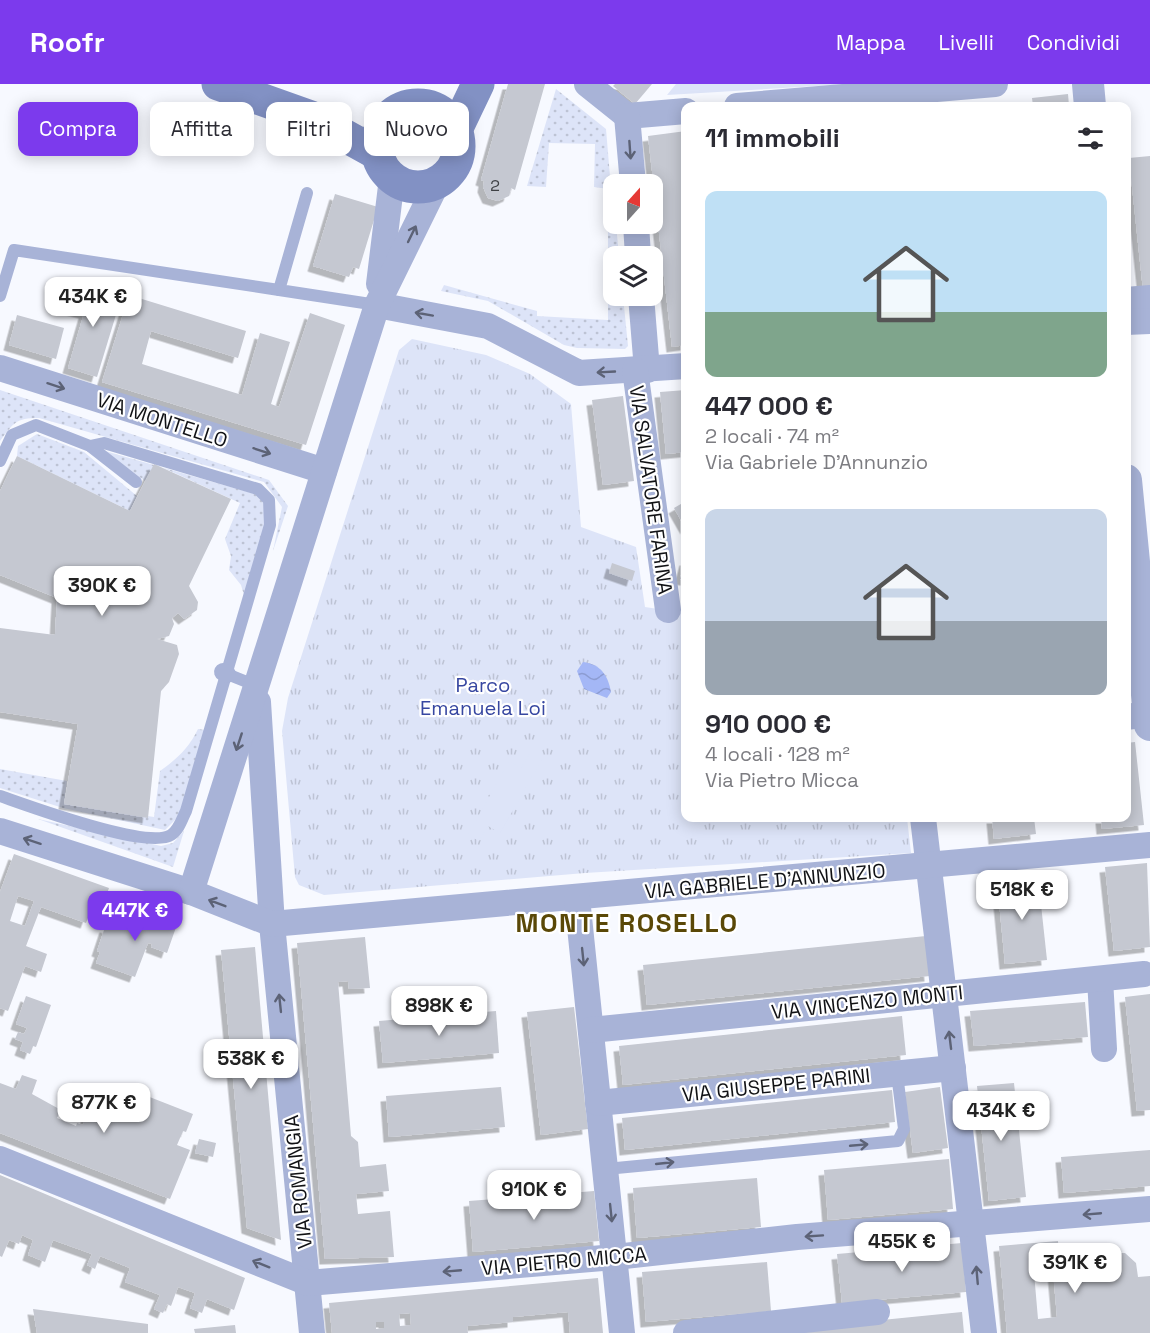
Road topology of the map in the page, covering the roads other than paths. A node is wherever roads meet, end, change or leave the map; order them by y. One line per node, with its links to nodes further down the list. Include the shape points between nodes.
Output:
1 (218, 84): 8 (main road)
2 (478, 84): 11 (main road)
3 (587, 84): 13 (street)
4 (995, 84): 6 (street)
5 (1088, 84): 10 (street)
6 (937, 87): 7 (street)
7 (853, 101): 9 (street)
8 (269, 102)
9 (830, 102)
10 (1090, 102)
11 (469, 103)
12 (681, 111): 13 (street)
13 (627, 116): 18 (street, one-way to 18)
14 (352, 144): 17 (main road)
15 (383, 156): 17 (main road)
16 (458, 156): 19 (main road, via 448,174)
17 (385, 166): 19 (main road, via 404,185); 25 (street)
18 (632, 174)
19 (437, 183): 25 (street, one-way to 19)
20 (307, 193): 21 (lane)
21 (279, 290): 22 (lane, via 14,250); 25 (lane)
22 (0, 296)
23 (1150, 298): 24 (street)
24 (1131, 300)
25 (376, 306): 31 (street, one-way to 25, via 579,373 488,326); 34 (street)
26 (641, 306): 31 (street, VIA SALVATORE FARINA)
27 (1150, 321): 28 (street)
28 (1131, 322)
29 (681, 366): 31 (street)
30 (0, 368): 34 (street, VIA MONTELLO, one-way to 34)
31 (641, 370): 38 (street, VIA SALVATORE FARINA)
32 (90, 446): 33 (lane, via 36,425 12,435); 35 (lane); 39 (lane, via 104,443 258,489 269,500 270,525)
33 (0, 461)
34 (324, 471): 40 (street)
35 (136, 482)
36 (1131, 522): 37 (street)
37 (1142, 554): 41 (street)
38 (668, 610)
39 (225, 674): 40 (lane); 42 (lane, via 186,811 172,834 143,838 62,818)
40 (257, 686): 47 (street, one-way to 47); 49 (street, VIA ROMANGIA)
41 (1144, 718)
42 (0, 796)
43 (924, 822): 46 (street)
44 (0, 831): 47 (street, VIA GABRIELE D'ANNUNZIO, one-way to 44)
45 (1150, 845): 46 (street, VIA GABRIELE D'ANNUNZIO)
46 (929, 866): 48 (street, VIA GABRIELE D'ANNUNZIO); 52 (street)
47 (191, 892): 49 (street, VIA GABRIELE D'ANNUNZIO, one-way to 47)
48 (577, 898): 49 (street, VIA GABRIELE D'ANNUNZIO); 53 (street, one-way to 53)
49 (272, 924): 63 (street, VIA ROMANGIA, one-way to 49)
50 (1144, 974): 51 (street, VIA VINCENZO MONTI)
51 (1100, 979): 52 (street, VIA VINCENZO MONTI); 54 (street)
52 (945, 995): 53 (street, VIA VINCENZO MONTI); 55 (street, one-way to 52)
53 (591, 1030): 57 (street)
54 (1104, 1050)
55 (953, 1068): 56 (street, VIA GIUSEPPE PARINI); 61 (street)
56 (897, 1074): 57 (street, VIA GIUSEPPE PARINI); 59 (lane, one-way to 56, via 898,1141 904,1129)
57 (598, 1103): 59 (street)
58 (0, 1159): 63 (street, VIA PIETRO MICCA, one-way to 58)
59 (606, 1169): 62 (street, one-way to 62)
60 (1150, 1209): 61 (street, VIA PIETRO MICCA, one-way to 61)
61 (972, 1224): 62 (street, VIA PIETRO MICCA, one-way to 62, via 797,1237); 68 (street, one-way to 61)
62 (615, 1257): 63 (street, VIA PIETRO MICCA, one-way to 63); 66 (street)
63 (308, 1282): 65 (street, VIA ROMANGIA)
64 (877, 1312): 67 (street)
65 (312, 1333)
66 (622, 1333)
67 (686, 1333)
68 (984, 1333)

